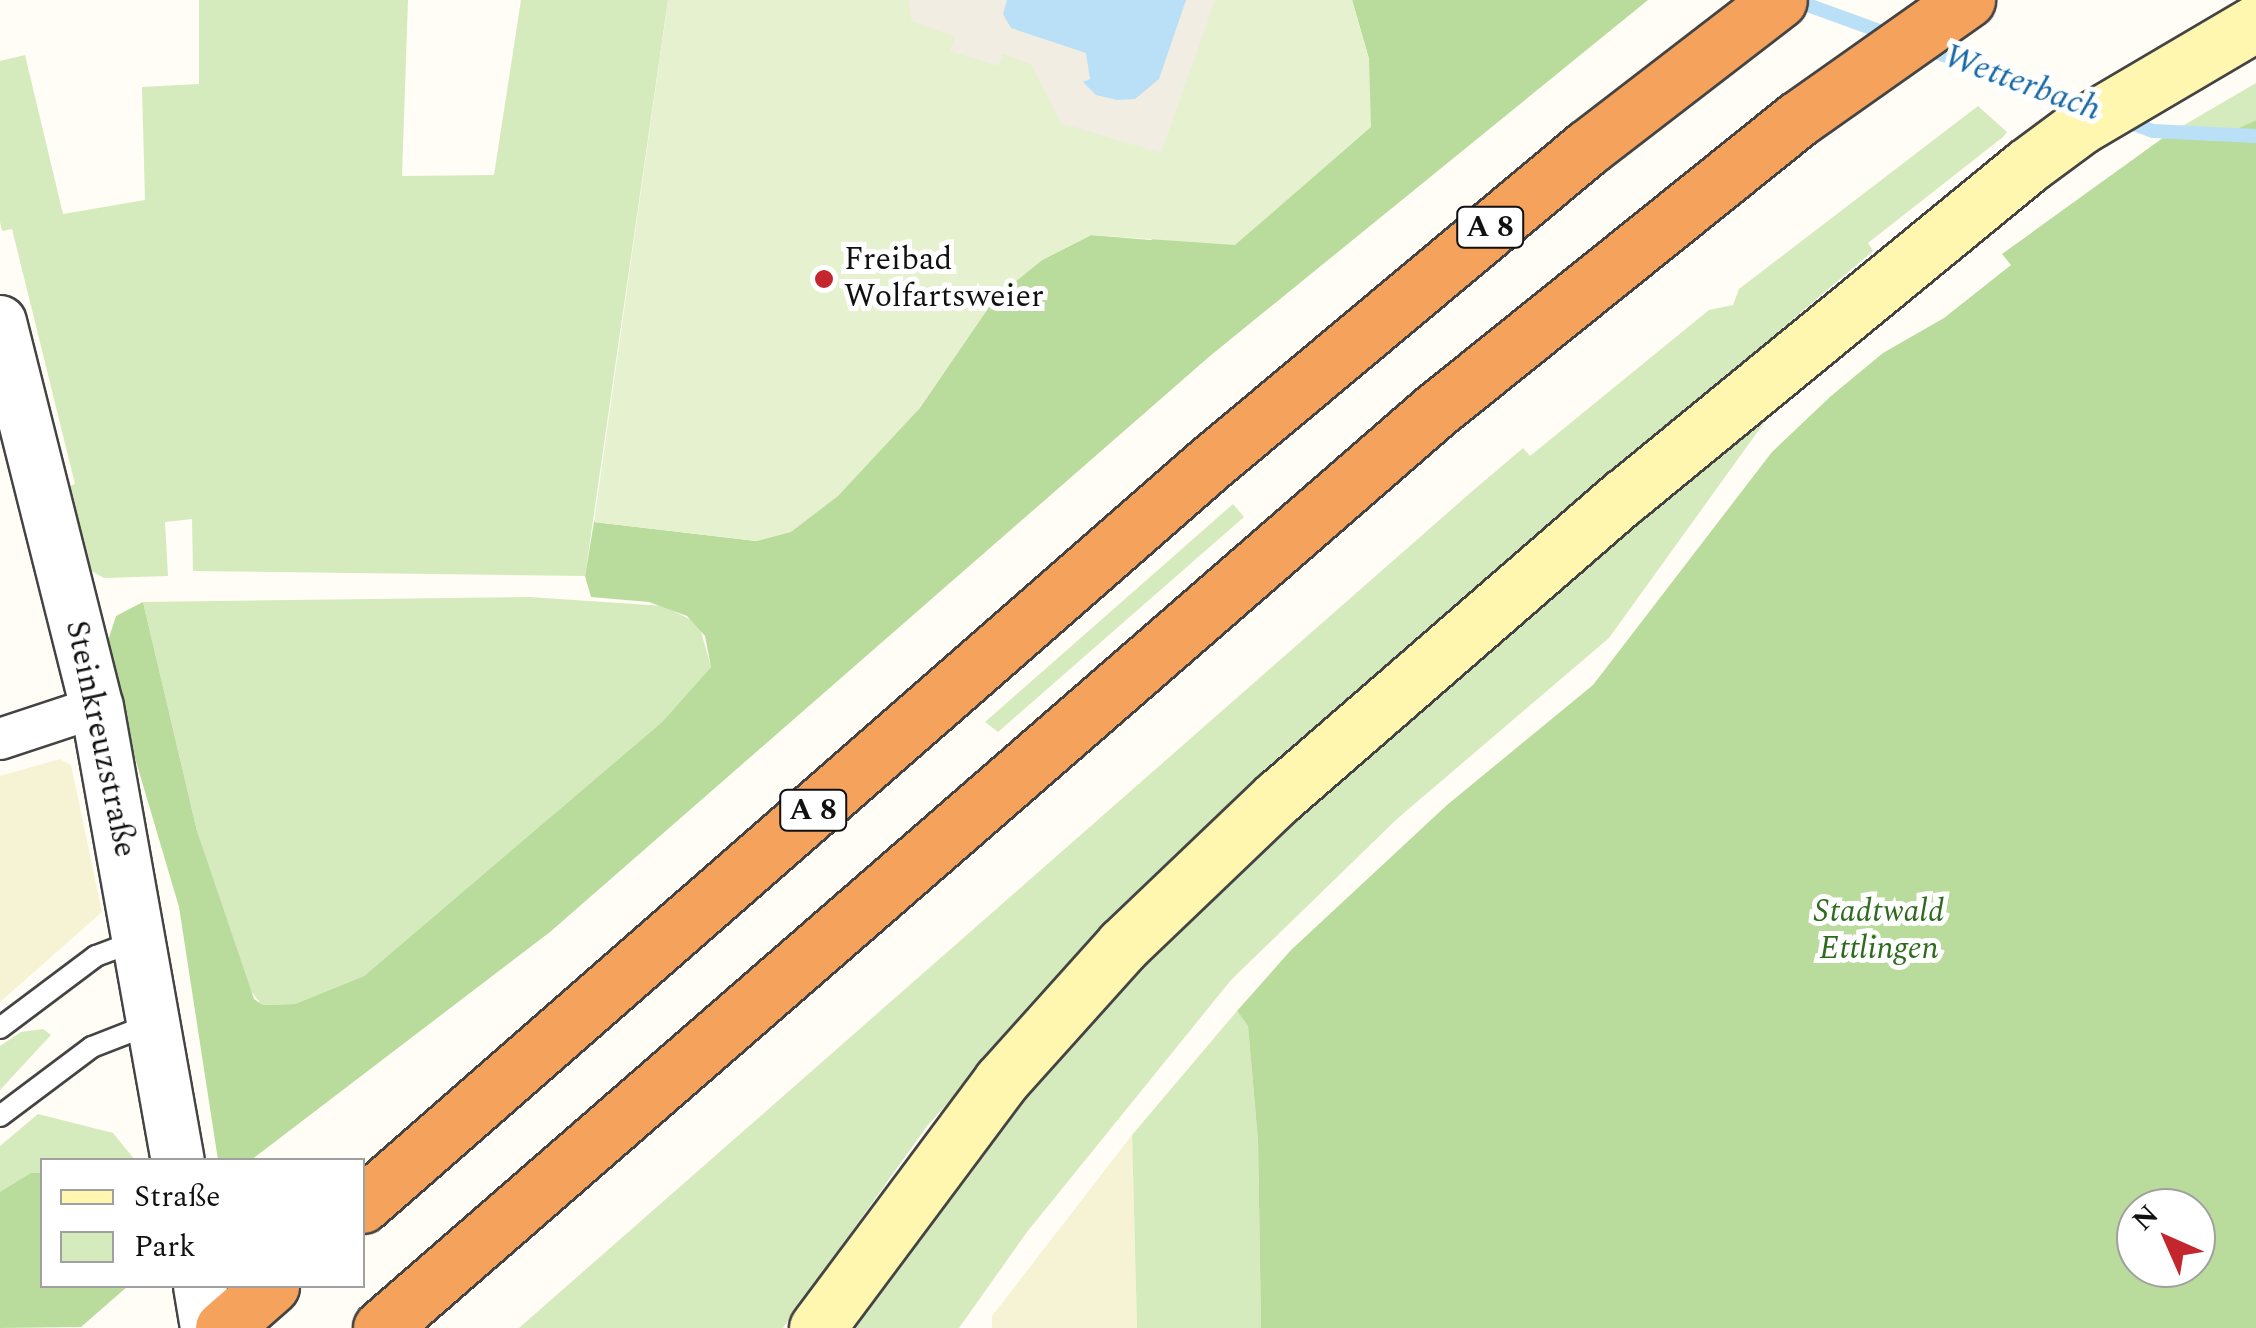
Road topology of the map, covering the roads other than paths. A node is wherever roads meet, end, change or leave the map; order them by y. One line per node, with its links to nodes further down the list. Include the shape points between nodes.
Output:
1 (1779, 0): 12 (highway, A 8, via 1557,172 1209,464)
2 (1966, 0): 15 (highway, via 1798,119 1515,346 1158,648)
3 (2256, 23): 16 (main road, via 2080,126 1966,216 1625,496 1186,882 979,1108)
4 (0, 322): 5 (street, Steinkreuzstraße)
5 (97, 707): 6 (street); 7 (street, Steinkreuzstraße)
6 (0, 738)
7 (142, 938): 8 (street, Steinkreuzstraße); 9 (lane, via 96,956)
8 (156, 1022): 10 (lane, via 92,1048); 11 (street, Steinkreuzstraße)
9 (0, 1028)
10 (0, 1116)
11 (178, 1158)
12 (365, 1202)
13 (200, 1288): 14 (street)
14 (207, 1328)
15 (381, 1328)
16 (817, 1328)

